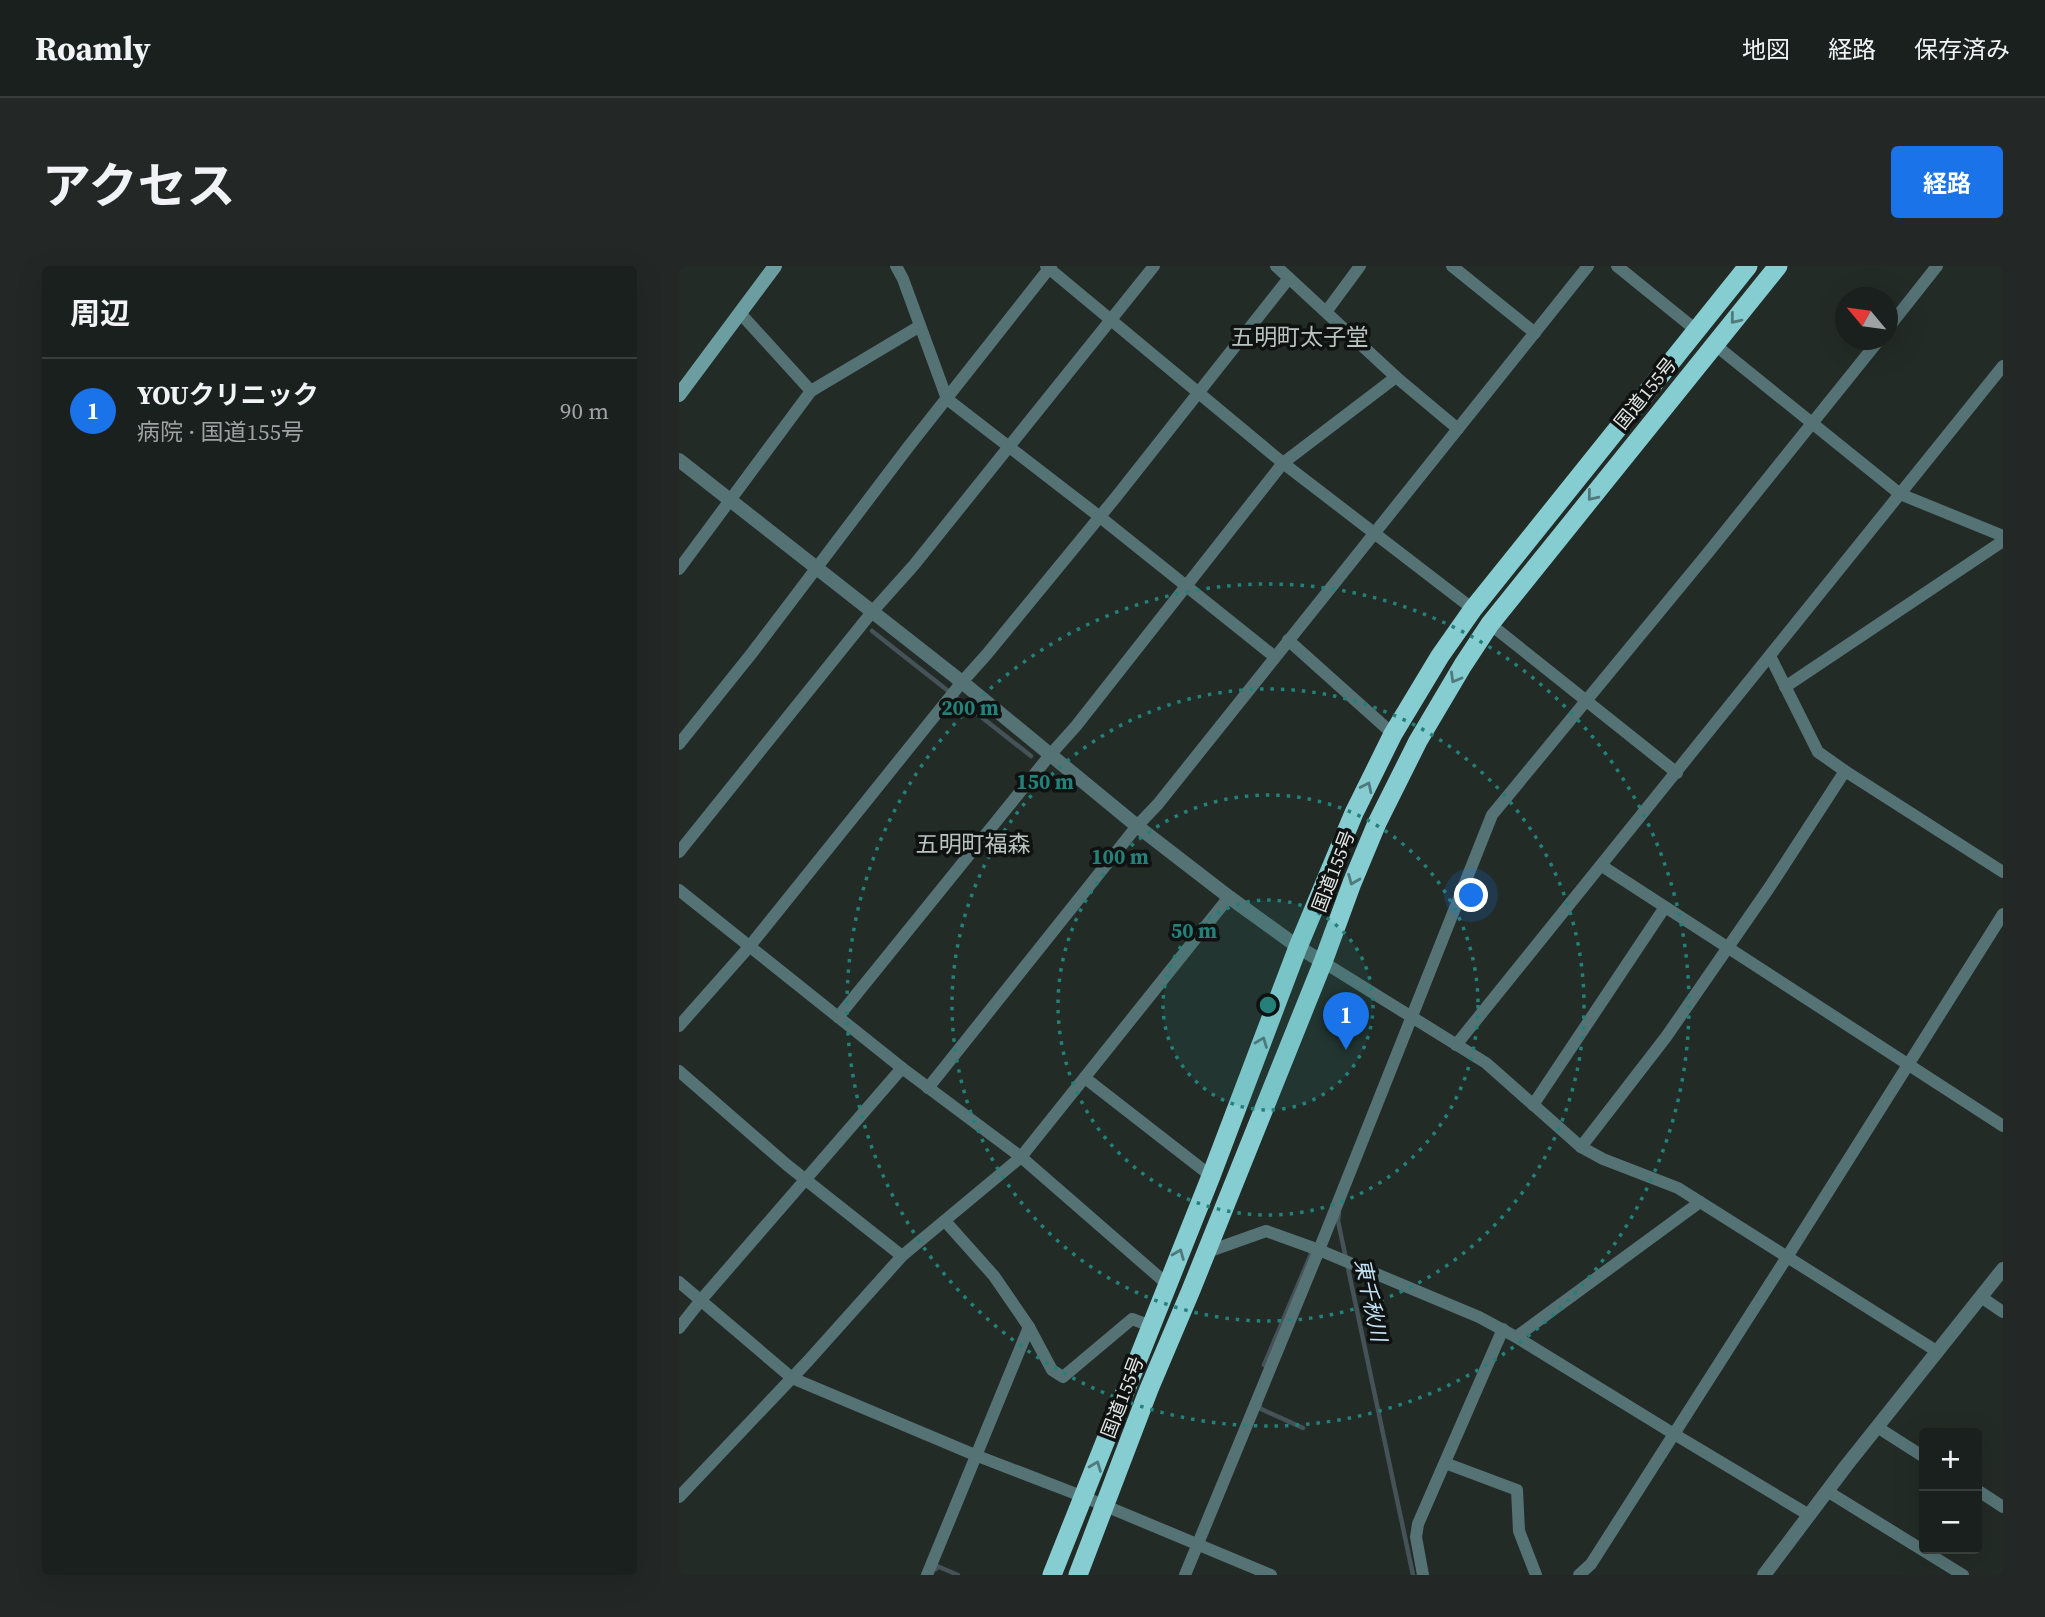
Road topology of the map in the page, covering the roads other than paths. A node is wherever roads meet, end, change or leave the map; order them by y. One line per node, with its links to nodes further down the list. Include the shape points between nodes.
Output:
1 (775, 266): 15 (main road)
2 (896, 266): 18 (street)
3 (1154, 266): 17 (street)
4 (1276, 266): 13 (street)
5 (1452, 266): 20 (street)
6 (1588, 266): 20 (street)
7 (1617, 266): 19 (street)
8 (1748, 266): 19 (highway, 国道155号)
9 (1778, 266): 21 (highway, 国道155号, one-way to 21)
10 (1937, 266): 16 (street)
11 (1048, 267): 17 (street); 28 (street)
12 (1354, 268): 14 (street)
13 (1289, 278): 14 (street); 26 (street)
14 (1326, 312): 24 (street)
15 (740, 313): 25 (street); 27 (main road)
16 (1898, 315)
17 (1111, 320): 26 (street); 31 (street)
18 (920, 326): 25 (street); 28 (street)
19 (1696, 330): 42 (highway, 国道155号)
20 (1535, 333): 30 (street)
21 (1714, 344): 29 (street); 44 (highway, 国道155号, one-way to 44)
22 (1871, 350): 29 (street)
23 (2003, 366): 34 (street)
24 (1396, 377): 30 (street); 33 (street)
25 (811, 391): 35 (street)
26 (1199, 391): 33 (street); 36 (street)
27 (679, 395)
28 (947, 399): 31 (street); 39 (street)
29 (1812, 423): 34 (street); 50 (street)
30 (1458, 429): 37 (street)
31 (1009, 445): 36 (street); 43 (street)
32 (679, 460): 35 (street)
33 (1283, 463): 37 (street); 41 (street)
34 (1900, 494): 38 (street); 46 (street)
35 (729, 500): 39 (street); 40 (street)
36 (1100, 517): 41 (street); 48 (street)
37 (1373, 534): 42 (street); 45 (street)
38 (2003, 539): 49 (street)
39 (817, 568): 43 (street); 52 (street)
40 (679, 569)
41 (1187, 586): 47 (street); 53 (street)
42 (1473, 609): 51 (highway, 国道155号)
43 (872, 612): 48 (street); 57 (street)
44 (1490, 624): 50 (street); 67 (highway, 国道155号, one-way to 67, via 1418,741 1377,823)
45 (1288, 640): 47 (street); 51 (street)
46 (1770, 656): 49 (street); 55 (street)
47 (1275, 657): 56 (street)
48 (962, 682): 53 (street); 64 (street)
49 (1786, 687): 54 (street, via 1818,752)
50 (1587, 700): 55 (street); 69 (street, via 1492,815)
51 (1393, 734): 65 (highway, 国道155号, one-way to 51)
52 (679, 744)
53 (1050, 755): 56 (street); 68 (street)
54 (1845, 771): 59 (street); 66 (street)
55 (1677, 773): 58 (street)
56 (1137, 826): 61 (street); 76 (street)
57 (679, 852)
58 (1602, 866): 62 (street); 71 (street)
59 (2003, 872)
60 (679, 890): 64 (street)
61 (1229, 897): 65 (street); 75 (street)
62 (1665, 907): 66 (street); 77 (street)
63 (2003, 914): 72 (street)
64 (749, 947): 68 (street); 70 (street)
65 (1298, 947): 67 (street); 81 (highway, 国道155号, one-way to 65)
66 (1728, 947): 72 (street); 79 (street)
67 (1323, 962): 69 (street); 86 (highway, 国道155号)
68 (838, 1017): 73 (street)
69 (1412, 1018): 71 (street); 85 (street)
70 (679, 1026)
71 (1456, 1045): 77 (street, via 1486,1063)
72 (1909, 1065): 78 (street); 88 (street)
73 (902, 1068): 76 (street); 82 (street)
74 (679, 1071): 82 (street)
75 (1085, 1078): 80 (street); 81 (street)
76 (928, 1088): 80 (street)
77 (1533, 1105): 79 (street)
78 (2003, 1126)
79 (1581, 1147): 83 (street)
80 (1021, 1157): 84 (street); 91 (street)
81 (1210, 1176): 91 (highway, 国道155号, one-way to 81)
82 (806, 1180): 87 (street); 93 (street)
83 (1700, 1202): 88 (street); 99 (street)
84 (945, 1221): 87 (street); 96 (street, via 994,1276)
85 (1319, 1250): 86 (street, via 1266,1231); 98 (street); 114 (street)
86 (1207, 1252): 111 (highway, 国道155号)
87 (902, 1256): 101 (street)
88 (1787, 1257): 100 (street); 103 (street)
89 (2003, 1269): 92 (street)
90 (679, 1282): 93 (street)
91 (1167, 1284): 95 (highway, 国道155号)
92 (1981, 1297): 94 (street); 100 (street)
93 (701, 1300): 97 (street); 101 (street)
94 (2003, 1312)
95 (1151, 1326): 96 (street, via 1132,1319 1063,1377 1052,1370); 110 (highway, 国道155号, one-way to 95)
96 (1029, 1327): 105 (street)
97 (679, 1328)
98 (1503, 1329): 99 (street); 106 (street)
99 (1516, 1337): 103 (street)
100 (1938, 1352): 102 (street)
101 (792, 1378): 105 (street); 109 (street)
102 (1877, 1427): 104 (street); 107 (street)
103 (1674, 1434): 113 (street); 122 (street, via 1591,1564)
104 (1919, 1454)
105 (975, 1455): 110 (street); 115 (street)
106 (1445, 1462): 120 (street, via 1418,1524); 121 (street, via 1517,1490 1519,1531)
107 (1827, 1491): 113 (street); 124 (street)
108 (1979, 1491): 112 (street)
109 (679, 1497)
110 (1084, 1497): 111 (street); 116 (highway, 国道155号)
111 (1105, 1506): 114 (street); 117 (highway, 国道155号)
112 (2003, 1507)
113 (1809, 1515): 123 (street)
114 (1198, 1544): 118 (street); 119 (street)
115 (927, 1575)
116 (1052, 1575)
117 (1078, 1575)
118 (1185, 1575)
119 (1271, 1575)
120 (1423, 1575)
121 (1536, 1575)
122 (1579, 1575)
123 (1764, 1575)
124 (1962, 1575)

